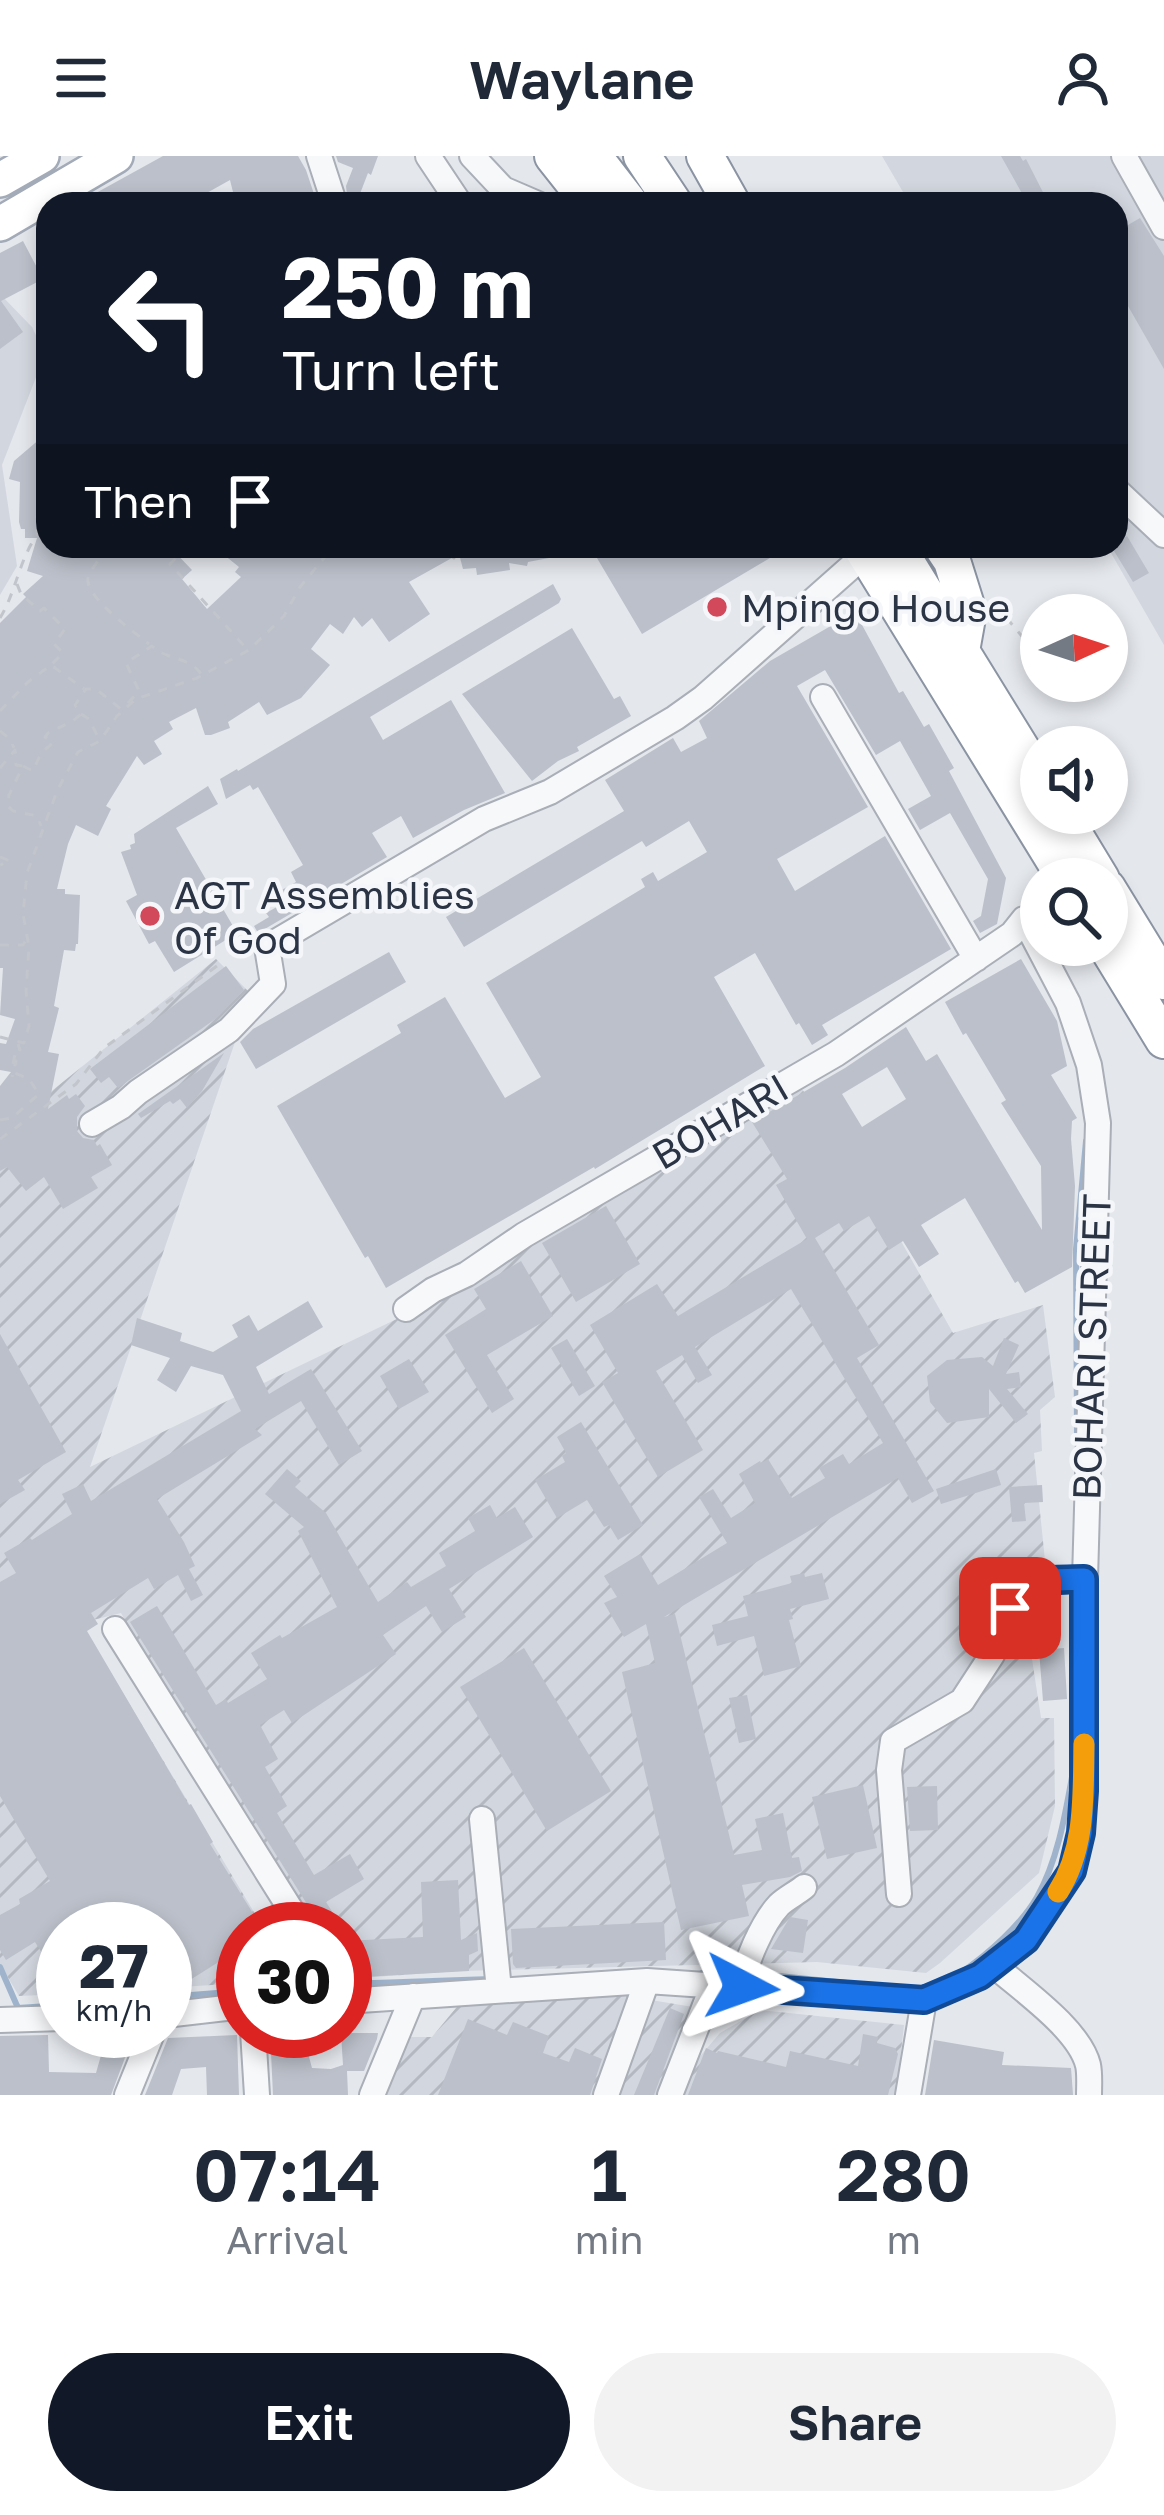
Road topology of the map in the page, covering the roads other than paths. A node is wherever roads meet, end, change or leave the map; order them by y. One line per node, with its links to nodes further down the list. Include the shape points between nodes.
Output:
1 (42, 156): 11 (main road)
2 (116, 156): 12 (main road)
3 (319, 156): 13 (street)
4 (428, 156): 14 (street)
5 (472, 156): 15 (street)
6 (553, 156): 16 (highway)
7 (593, 156): 17 (highway)
8 (642, 156): 18 (highway)
9 (705, 156): 19 (highway)
10 (1124, 156): 22 (street)
11 (0, 180)
12 (55, 192)
13 (331, 192)
14 (452, 192)
15 (491, 192)
16 (582, 192)
17 (622, 192)
18 (666, 192)
19 (725, 192)
20 (36, 203): 21 (main road)
21 (0, 224)
22 (1164, 227)
23 (1128, 501): 24 (street)
24 (1164, 535)
25 (854, 558): 40 (street, via 675,718 267,946 273,984 229,1030)
26 (857, 558): 32 (highway)
27 (904, 558): 29 (highway)
28 (950, 558): 29 (highway, via 968,612)
29 (961, 651): 31 (highway)
30 (823, 697): 35 (street)
31 (1020, 747)
32 (1052, 858)
33 (1128, 922): 38 (highway)
34 (1020, 924): 35 (street, BOHARI)
35 (976, 959): 41 (street, BOHARI, via 836,1054)
36 (1049, 966): 42 (street, BOHARI STREET, via 1089,1065 1098,1123)
37 (1119, 966): 39 (highway)
38 (1164, 981)
39 (1164, 1040)
40 (92, 1124)
41 (406, 1310)
42 (1084, 1579): 46 (street, via 1026,1586 962,1701 893,1741); 48 (street, BOHARI STREET, via 1081,1833 1072,1871 1026,1940)
43 (115, 1629): 47 (street)
44 (482, 1819): 52 (street)
45 (804, 1887): 51 (street, via 779,1905)
46 (899, 1894)
47 (286, 1902)
48 (994, 1966): 55 (street, BOHARI STREET); 66 (street, via 1078,2045)
49 (647, 1981): 50 (street, BOHARI STREET); 52 (street, BOHARI STREET); 63 (street)
50 (713, 1985): 51 (street, BOHARI STREET); 64 (street)
51 (742, 1987): 55 (street, BOHARI STREET)
52 (499, 1990): 53 (street, BOHARI STREET)
53 (412, 1996): 54 (street, BOHARI STREET); 62 (street)
54 (372, 1999)
55 (924, 2000): 65 (street)
56 (36, 2019): 57 (street)
57 (0, 2020)
58 (142, 2058): 60 (street)
59 (255, 2058): 61 (street)
60 (127, 2095)
61 (257, 2095)
62 (372, 2095)
63 (606, 2095)
64 (670, 2095)
65 (908, 2095)
66 (1089, 2095)

